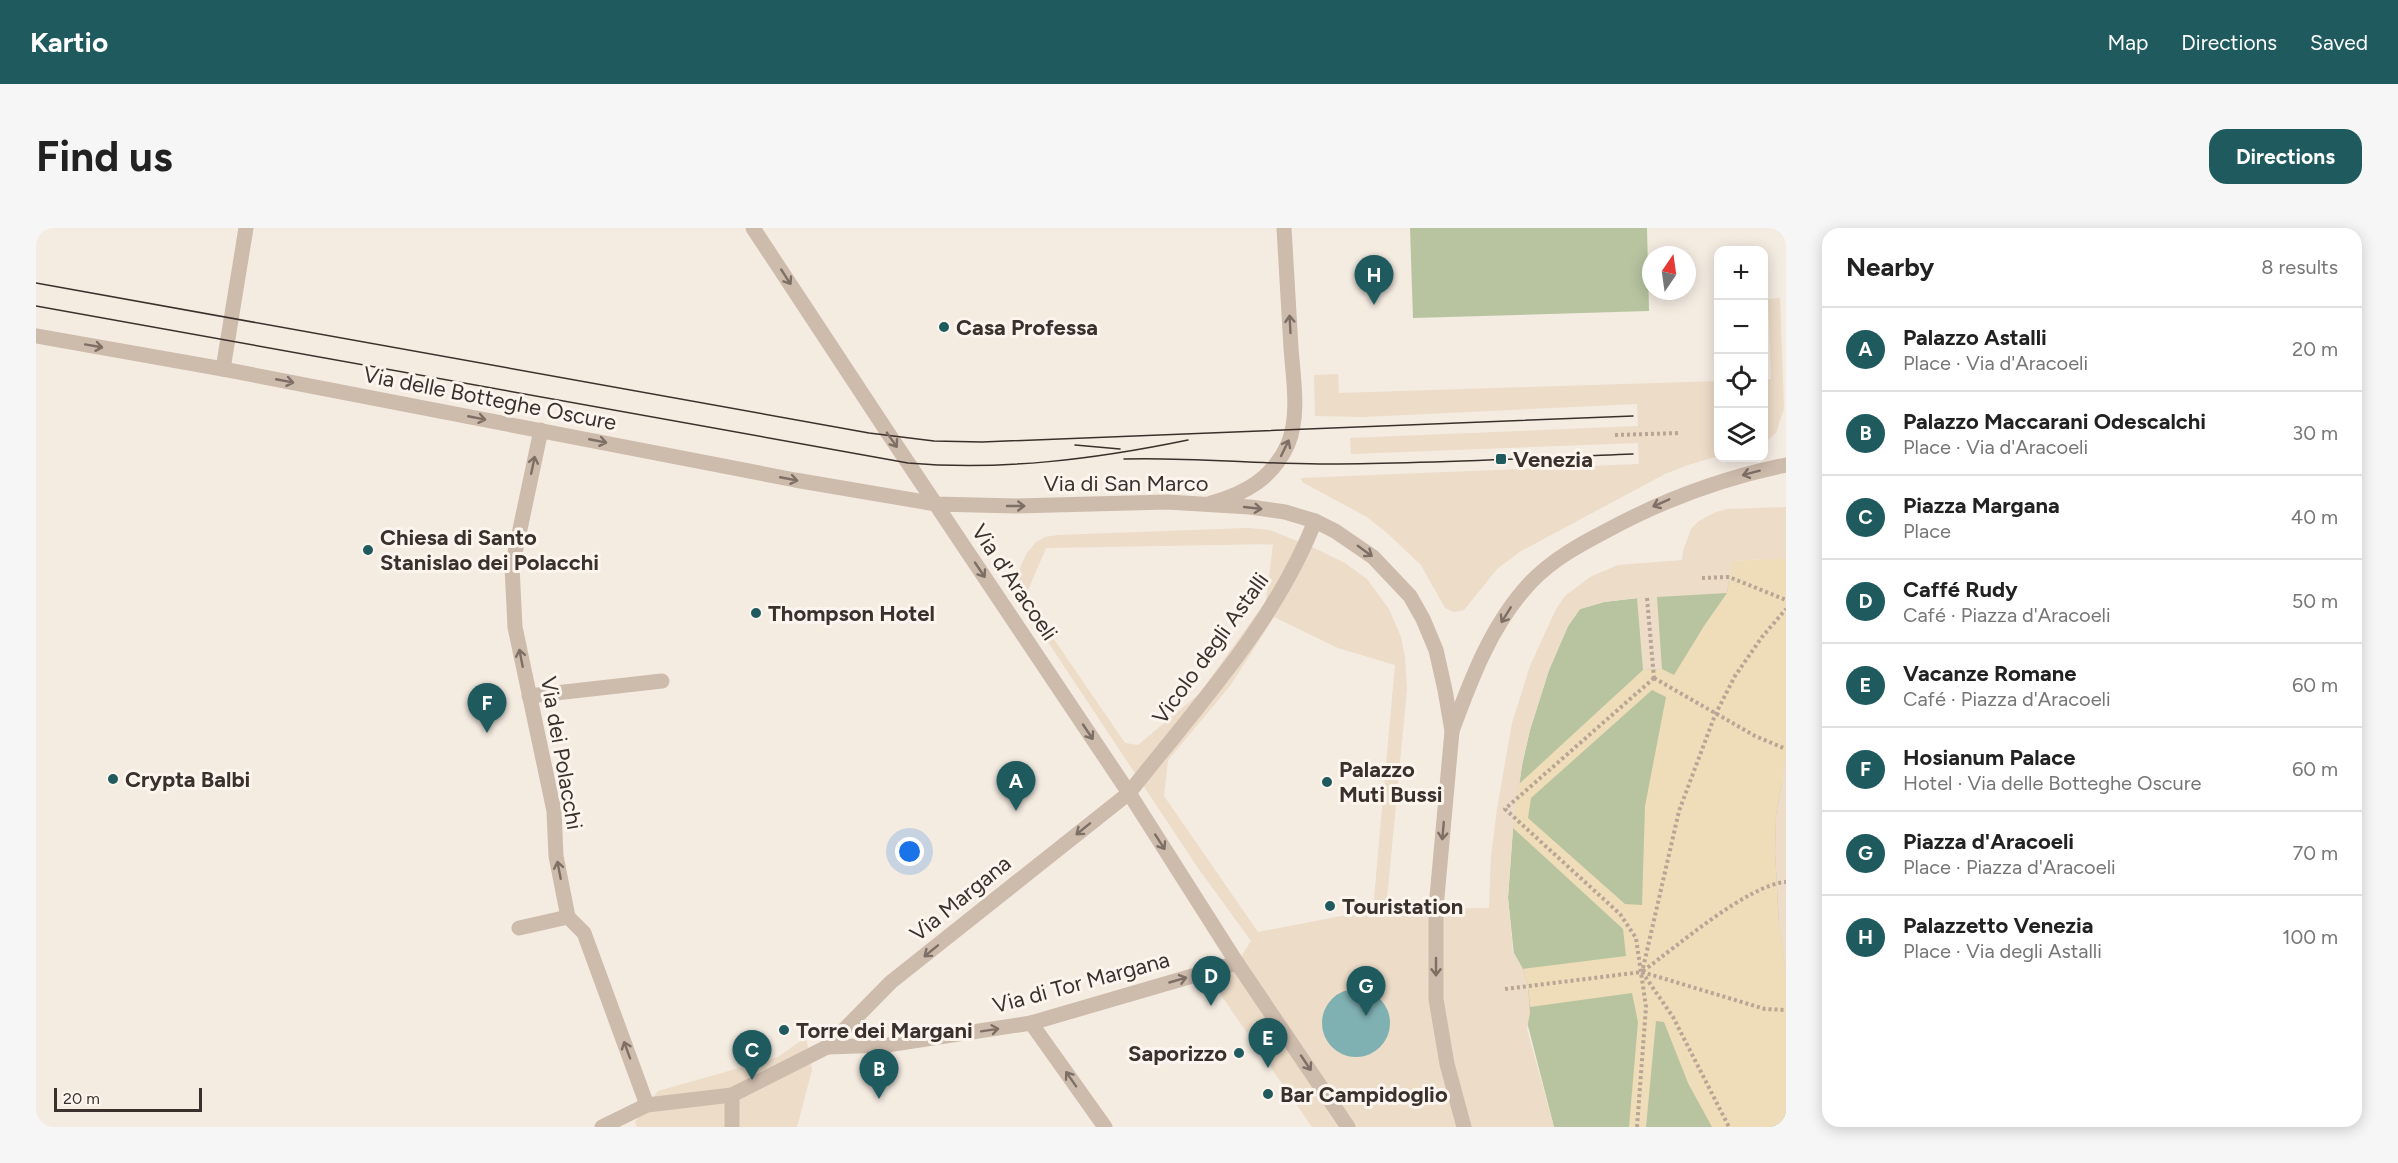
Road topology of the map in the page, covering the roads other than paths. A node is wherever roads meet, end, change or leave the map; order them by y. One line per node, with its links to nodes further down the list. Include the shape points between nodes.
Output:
1 (246, 228): 5 (street)
2 (753, 228): 8 (street, Via d'Aracoeli, one-way to 8)
3 (1284, 228): 9 (street, one-way to 3, via 1250,489 1261,480 1281,457 1292,430)
4 (36, 336): 5 (street, Via delle Botteghe Oscure, one-way to 5)
5 (223, 369): 6 (street, Via delle Botteghe Oscure, one-way to 6)
6 (541, 430): 8 (street, Via delle Botteghe Oscure, one-way to 8); 12 (street, Via dei Polacchi, one-way to 6, via 515,627 512,567)
7 (1786, 465): 13 (street, one-way to 13, via 1669,500 1555,560 1514,602 1483,654)
8 (936, 504): 9 (street, Via di San Marco, one-way to 9); 14 (street, Via d'Aracoeli, one-way to 14)
9 (1207, 505): 10 (street, Via di San Marco, one-way to 10, via 1285,512)
10 (1315, 521): 13 (street, Via di San Marco, one-way to 13, via 1373,556 1410,596 1436,650); 14 (street, Vicolo degli Astalli, via 1289,578 1258,627)
11 (662, 681): 12 (street)
12 (529, 696): 15 (street, Via dei Polacchi, one-way to 12, via 556,856 554,811)
13 (1452, 731): 26 (street, one-way to 26, via 1436,908 1436,999 1447,1064)
14 (1129, 793): 17 (street, Via d'Aracoeli, one-way to 17); 19 (street, Via Margana, one-way to 19, via 891,982)
15 (568, 917): 16 (street); 21 (street, Via dei Polacchi, one-way to 15, via 585,933)
16 (519, 928)
17 (1237, 963): 18 (street, Via di Tor Margana, one-way to 17); 25 (street, Via d'Aracoeli, one-way to 25)
18 (1031, 1023): 19 (street, Via di Tor Margana, one-way to 18, via 887,1046); 24 (street, one-way to 18)
19 (827, 1047): 20 (street)
20 (732, 1095): 21 (street); 23 (street)
21 (647, 1105): 22 (street)
22 (602, 1127)
23 (732, 1127)
24 (1105, 1127)
25 (1348, 1127)
26 (1464, 1127)

